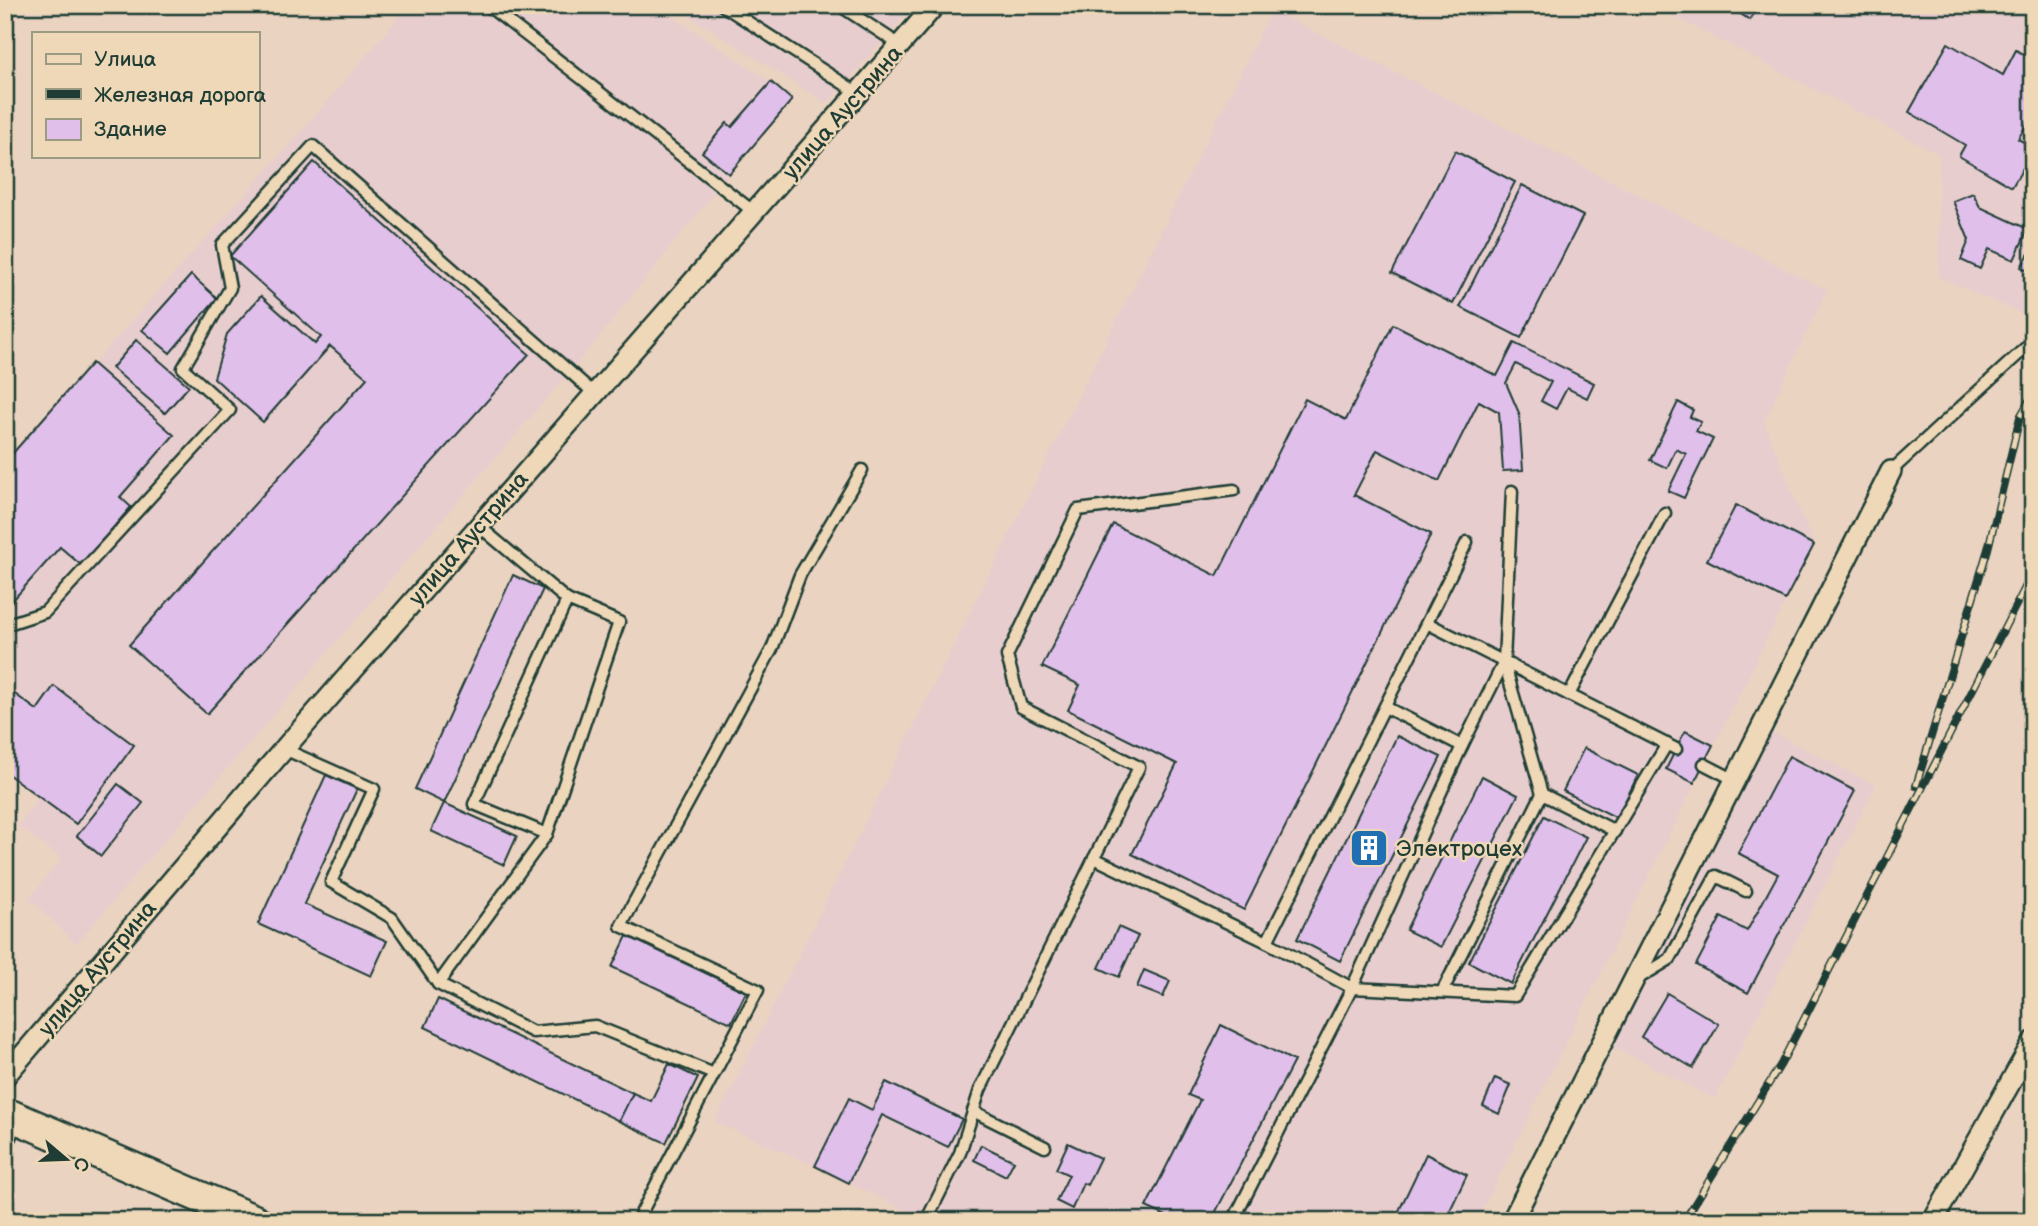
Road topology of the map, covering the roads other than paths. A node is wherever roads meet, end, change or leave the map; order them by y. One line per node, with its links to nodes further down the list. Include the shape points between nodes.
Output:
1 (487, 5): 7 (lane)
2 (722, 5): 6 (lane)
3 (839, 5): 5 (lane)
4 (935, 5): 5 (street, улица Аустрина)
5 (900, 45): 6 (street, улица Аустрина)
6 (858, 93): 7 (street, улица Аустрина)
7 (754, 212): 9 (street, улица Аустрина)
8 (2033, 341): 11 (lane)
9 (595, 394): 15 (street, улица Аустрина); 19 (lane, via 313,146 222,245 230,288 183,368 230,410 45,612)
10 (862, 470): 38 (lane, via 800,575 772,649 621,926 758,990)
11 (1891, 471): 26 (street)
12 (1234, 490): 30 (lane, via 1077,510 1007,656 1021,707 1139,767)
13 (1512, 491): 20 (lane)
14 (1665, 513): 21 (lane)
15 (479, 526): 17 (lane); 24 (street, улица Аустрина)
16 (1467, 542): 18 (lane)
17 (568, 600): 29 (lane, via 619,622); 29 (lane, via 474,804)
18 (1427, 623): 20 (lane); 22 (lane)
19 (5, 625)
20 (1504, 662): 21 (lane); 23 (lane); 27 (lane)
21 (1569, 695): 28 (lane, via 1672,747)
22 (1385, 707): 23 (lane); 32 (lane)
23 (1462, 746): 35 (lane)
24 (284, 748): 34 (lane, via 373,789 331,882 392,918); 39 (street, улица Аустрина)
25 (1704, 764): 26 (lane)
26 (1735, 780): 33 (street)
27 (1542, 794): 28 (lane); 36 (lane)
28 (1615, 831): 36 (lane, via 1515,996)
29 (547, 834): 34 (lane)
30 (1094, 858): 32 (lane); 40 (lane)
31 (1746, 891): 33 (lane, via 1716,876 1670,959)
32 (1267, 942): 35 (lane)
33 (1633, 982): 48 (street)
34 (438, 984): 38 (lane, via 533,1032 595,1026)
35 (1352, 988): 36 (lane); 47 (lane)
36 (1442, 992)
37 (2033, 1042): 49 (street)
38 (714, 1074): 45 (lane)
39 (5, 1076)
40 (973, 1111): 42 (lane); 46 (lane, via 960,1153)
41 (11, 1116): 43 (lane); 44 (main road, via 221,1210)
42 (1045, 1147)
43 (5, 1152)
44 (256, 1221)
45 (637, 1221)
46 (926, 1221)
47 (1233, 1221)
48 (1512, 1221)
49 (1933, 1221)

